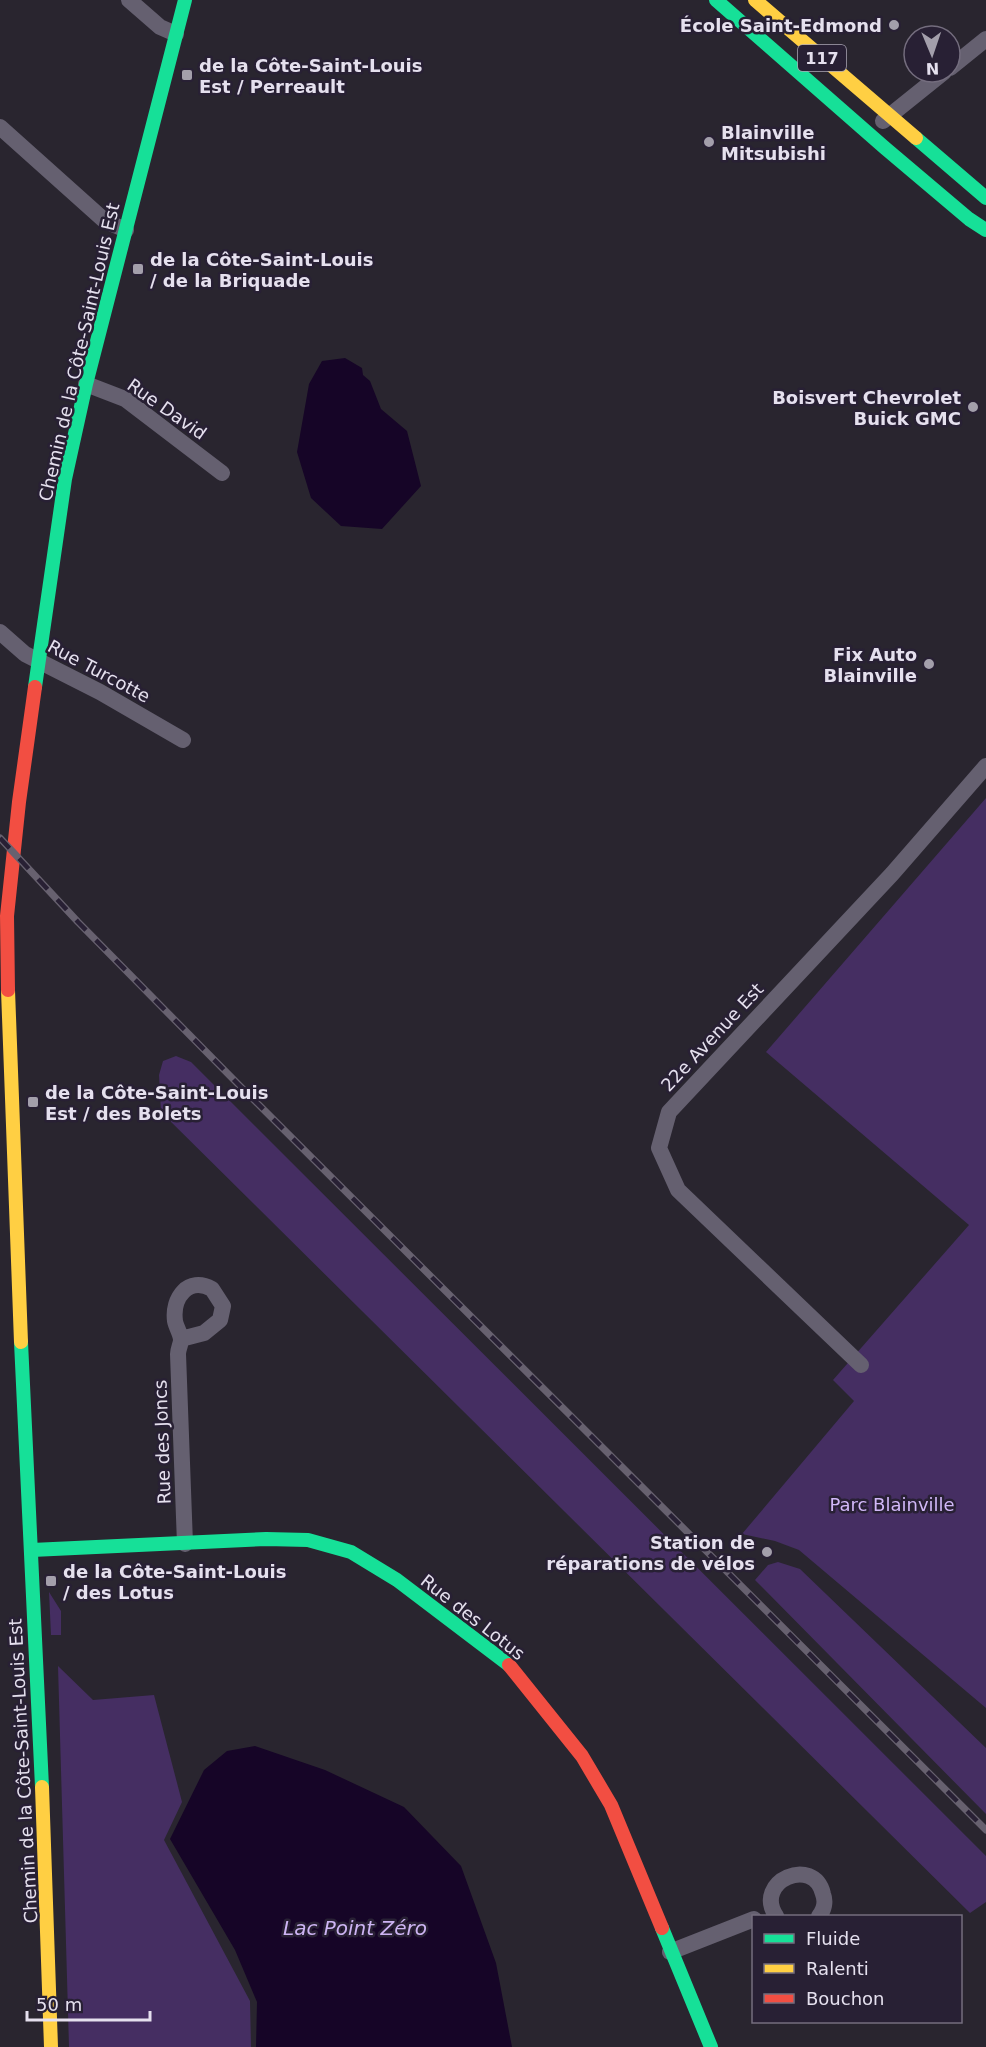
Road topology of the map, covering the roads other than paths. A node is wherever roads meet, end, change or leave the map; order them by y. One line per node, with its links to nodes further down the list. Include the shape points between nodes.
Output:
1 (129, 0): 5 (street, via 160,27)
2 (185, 0): 5 (street, Chemin de la Côte-Saint-Louis Est)
3 (716, 0): 11 (street, 117)
4 (755, 0): 9 (street, 117)
5 (176, 34): 13 (street, Chemin de la Côte-Saint-Louis Est)
6 (986, 39): 7 (street)
7 (962, 58)
8 (930, 84): 9 (street)
9 (890, 115): 11 (street); 12 (street, 117)
10 (0, 127): 13 (street, via 98,215)
11 (869, 134): 14 (street, 117)
12 (986, 198)
13 (126, 230): 15 (street, Chemin de la Côte-Saint-Louis Est)
14 (986, 230)
15 (86, 384): 16 (street, Rue David, via 125,399); 18 (street, Chemin de la Côte-Saint-Louis Est, via 58,519)
16 (222, 472)
17 (0, 632): 18 (street, Rue Turcotte, via 18,650)
18 (39, 662): 19 (street, Rue Turcotte); 21 (street, Chemin de la Côte-Saint-Louis Est)
19 (183, 740)
20 (986, 765): 24 (street, 22e Avenue Est, via 892,874 669,1112 660,1148 678,1190)
21 (4, 897): 22 (street, Chemin de la Côte-Saint-Louis Est)
22 (4, 1071): 26 (street, Chemin de la Côte-Saint-Louis Est)
23 (181, 1339): 25 (street, Rue des Joncs, via 178,1354)
24 (861, 1365)
25 (184, 1544): 26 (street, Rue des Lotus); 30 (street, Rue des Lotus, via 308,1540 351,1552 397,1580 508,1664 582,1756 611,1805)
26 (32, 1550): 31 (street, Chemin de la Côte-Saint-Louis Est)
27 (770, 1915): 28 (street, via 777,1884 797,1874 810,1877 822,1889 825,1903)
28 (820, 1915)
29 (752, 1919): 30 (street)
30 (670, 1952): 32 (street, Rue des Lotus)
31 (51, 2047)
32 (711, 2047)

